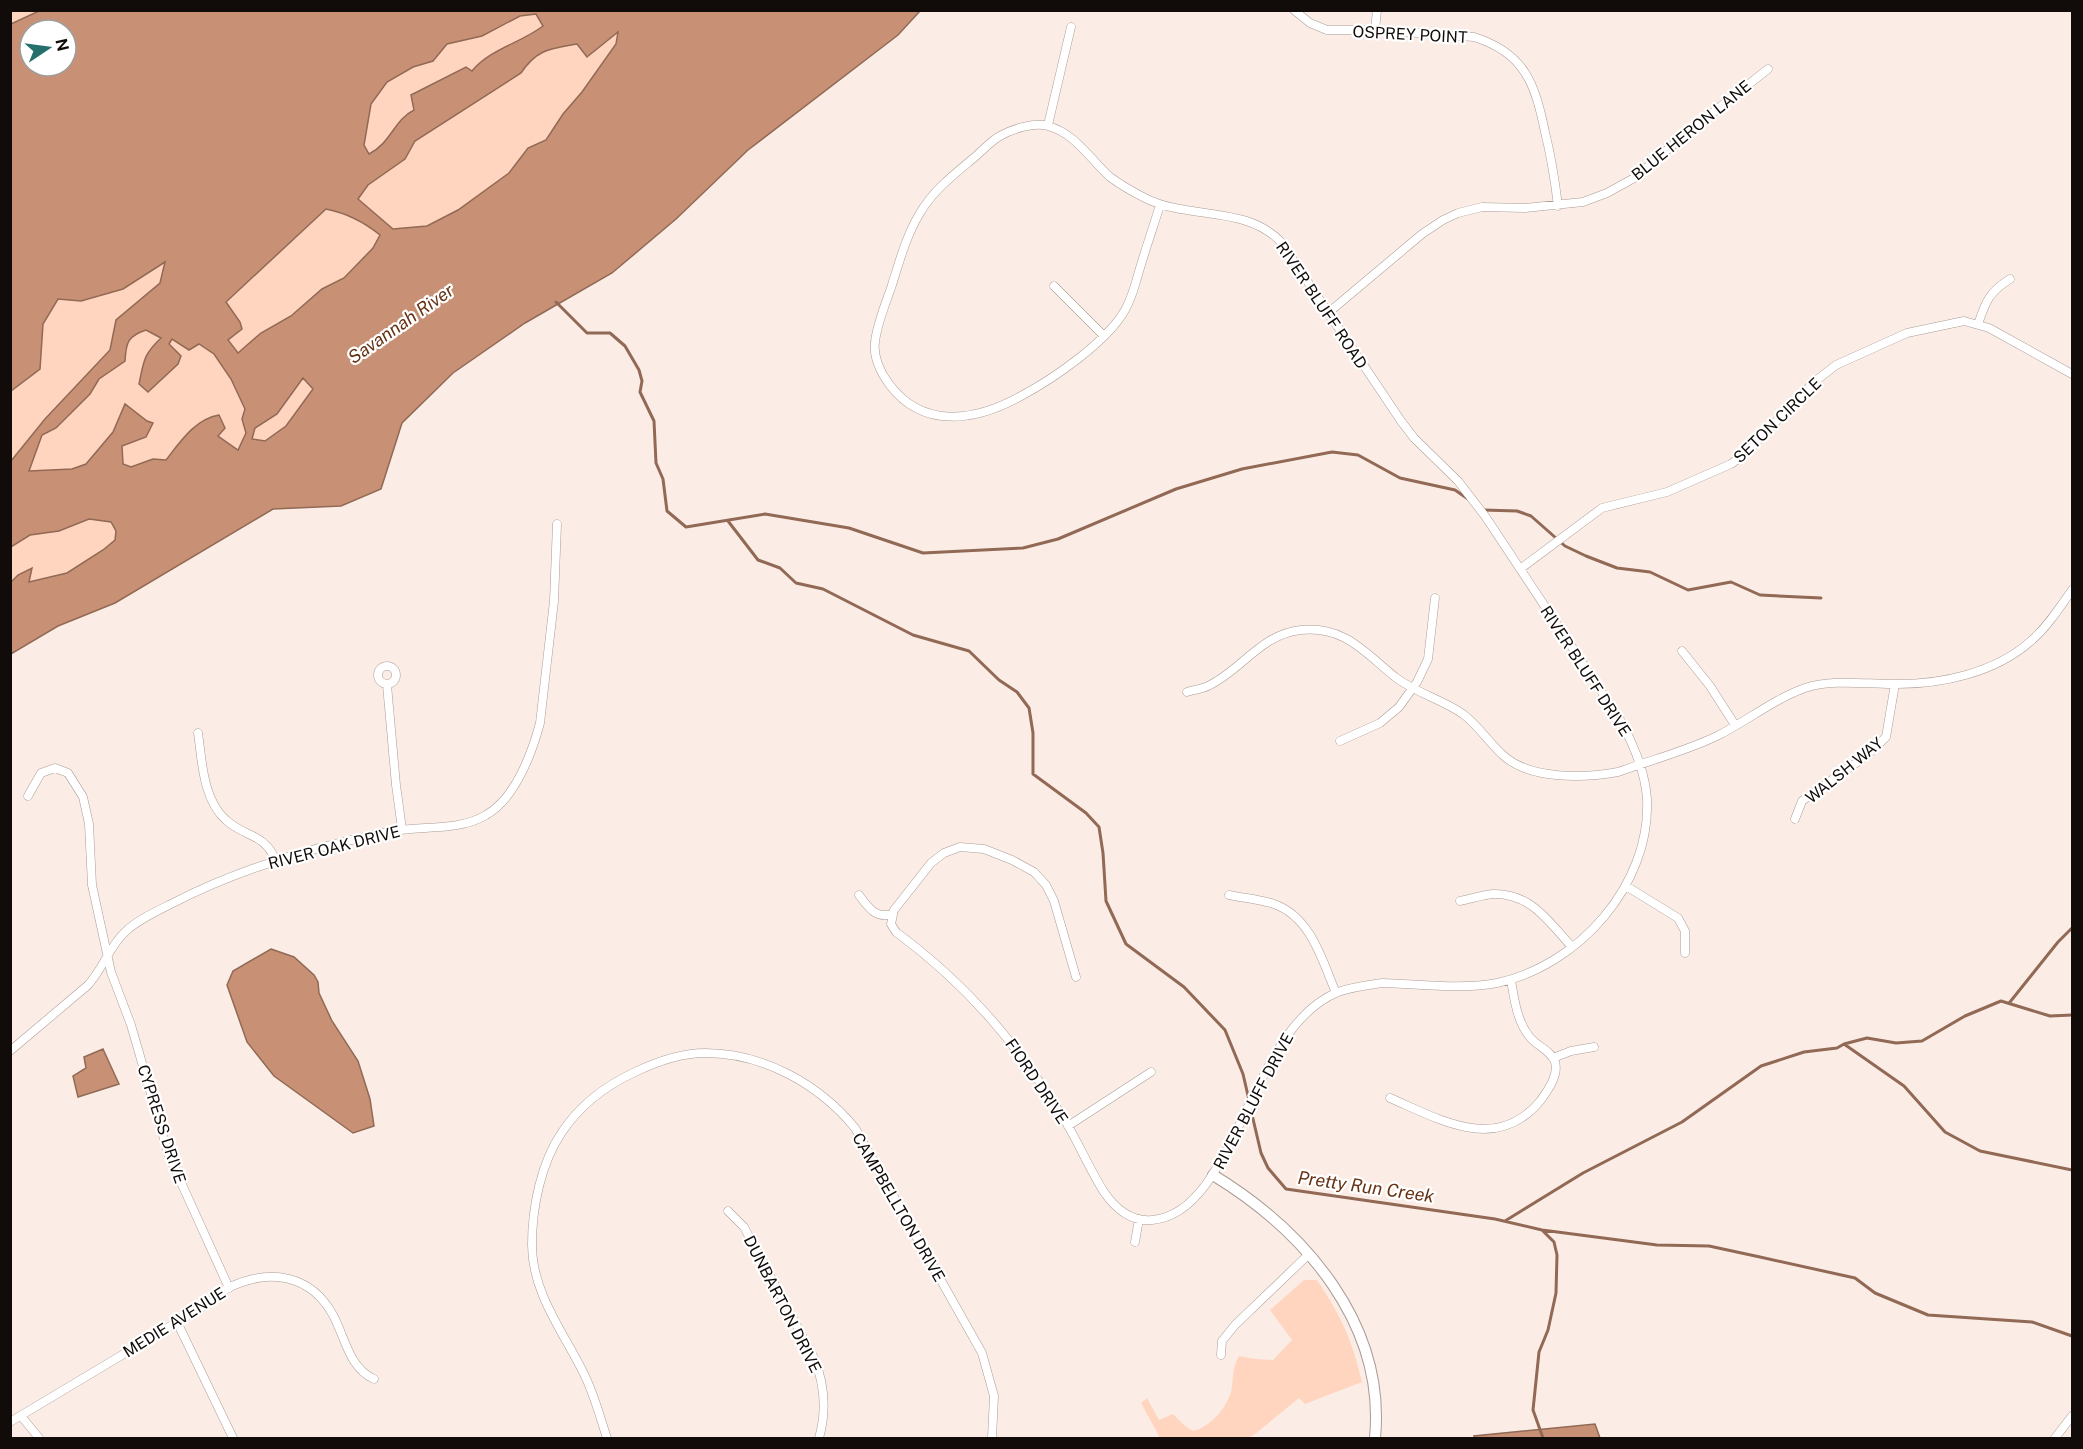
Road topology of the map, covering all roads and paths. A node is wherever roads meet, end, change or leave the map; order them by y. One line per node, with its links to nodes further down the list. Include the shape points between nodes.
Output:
1 (1293, 10): 4 (street, OSPREY POINT, via 1327,30)
2 (1377, 10): 4 (street)
3 (1071, 27): 6 (street)
4 (1376, 30): 8 (street, OSPREY POINT, via 1474,37 1489,42 1517,62 1537,94)
5 (1768, 69): 8 (street, BLUE HERON LANE, via 1636,177 1596,198)
6 (1048, 125): 7 (street, RIVER BLUFF ROAD, via 1071,138 1122,185); 13 (street, via 999,136 929,199 907,241 882,313 874,342 877,361 884,378 910,405 928,413 955,417 984,411 1021,396)
7 (1160, 205): 11 (street, RIVER BLUFF ROAD, via 1243,219 1268,230 1281,242); 13 (street, via 1130,300)
8 (1558, 206): 11 (street, BLUE HERON LANE, via 1482,207 1443,220)
9 (2010, 279): 12 (street, via 1987,298)
10 (1054, 286): 13 (street)
11 (1329, 313): 15 (street, RIVER BLUFF ROAD, via 1388,403)
12 (1978, 324): 14 (street, SETON CIRCLE); 17 (street, SETON CIRCLE, via 1964,321 1907,333 1836,365 1731,464 1667,492 1602,508)
13 (1104, 336)
14 (2073, 374)
15 (1420, 443): 17 (street, RIVER BLUFF DRIVE, via 1458,481)
16 (557, 524): 31 (street, RIVER OAK DRIVE, via 554,601 542,711 536,740 524,768 501,804 479,819)
17 (1520, 569): 28 (street, RIVER BLUFF DRIVE, via 1619,718)
18 (2073, 590): 21 (street, via 2034,638 2002,662 1971,673)
19 (1435, 598): 23 (street, via 1428,659)
20 (1682, 651): 25 (street)
21 (1895, 684): 25 (street, via 1832,683 1806,688); 30 (street, WALSH WAY, via 1886,737 1802,801)
22 (387, 685): 31 (street)
23 (1411, 689): 24 (street, via 1355,642 1333,633 1303,630 1274,638 1218,680); 27 (street, via 1399,707 1380,723); 28 (street, via 1460,712 1503,755 1526,769 1591,775 1618,772)
24 (1186, 692)
25 (1736, 725): 28 (street, via 1693,746)
26 (198, 733): 32 (street, via 214,806 231,825 264,842)
27 (1340, 741)
28 (1639, 764): 33 (street, RIVER BLUFF DRIVE, via 1647,814 1638,858)
29 (28, 796): 40 (street, CYPRESS DRIVE, via 41,773 55,768 68,773 80,790 89,824 92,885)
30 (1795, 819)
31 (402, 829): 32 (street, RIVER OAK DRIVE)
32 (275, 860): 40 (street, RIVER OAK DRIVE, via 162,908 126,931)
33 (1626, 886): 38 (street, RIVER BLUFF DRIVE, via 1596,926); 39 (street, via 1678,918 1685,931)
34 (859, 895): 37 (street, via 873,912 882,916)
35 (1228, 895): 43 (street, via 1274,904 1299,920 1311,934)
36 (1460, 901): 38 (street, via 1493,894 1523,900 1545,915)
37 (892, 914): 41 (street, via 937,857 960,847 984,849 1034,872 1046,885); 49 (street, FIORD DRIVE, via 891,924 896,932 948,973 989,1015 1034,1072)
38 (1572, 947): 42 (street, RIVER BLUFF DRIVE, via 1539,969)
39 (1685, 953)
40 (108, 956): 45 (street, RIVER OAK DRIVE, via 87,986); 55 (street, CYPRESS DRIVE, via 170,1156)
41 (1076, 976)
42 (1510, 980): 43 (street, RIVER BLUFF DRIVE, via 1468,986 1382,983); 46 (street, via 1524,1029)
43 (1336, 993): 50 (street, RIVER BLUFF DRIVE, via 1304,1016 1282,1041)
44 (1594, 1047): 46 (street)
45 (10, 1050)
46 (1553, 1058): 48 (street, via 1556,1069 1543,1097 1520,1119 1502,1127 1478,1130 1452,1124)
47 (1151, 1072): 49 (street)
48 (1390, 1098)
49 (1068, 1126): 52 (street, FIORD DRIVE, via 1109,1199 1124,1213)
50 (1214, 1175): 52 (street, via 1192,1201 1174,1213 1154,1220); 54 (street, RIVER BLUFF DRIVE, via 1246,1195)
51 (728, 1211): 65 (street, DUNBARTON DRIVE, via 744,1227 814,1358 822,1380 824,1404)
52 (1139, 1219): 53 (street)
53 (1135, 1242)
54 (1309, 1254): 57 (street, via 1235,1325 1222,1341); 67 (street, RIVER BLUFF DRIVE, via 1347,1308 1359,1335 1373,1379)
55 (229, 1288): 56 (street, MEDIE AVENUE); 58 (street, MEDIE AVENUE, via 277,1276 314,1291 333,1315 358,1369)
56 (177, 1322): 59 (street, MEDIE AVENUE); 63 (street)
57 (1221, 1355)
58 (374, 1379)
59 (21, 1416): 61 (street, MEDIE AVENUE); 62 (street)
60 (2073, 1416): 68 (street)
61 (10, 1422)
62 (39, 1438)
63 (233, 1438)
64 (607, 1438): 66 (street, CAMPBELLTON DRIVE, via 585,1376 545,1301 536,1274 532,1246 540,1186 556,1141 596,1095 651,1065 706,1053 753,1060 800,1080 826,1097 855,1128 982,1353 994,1396)
65 (819, 1438)
66 (992, 1438)
67 (1375, 1438)
68 (2055, 1438)

